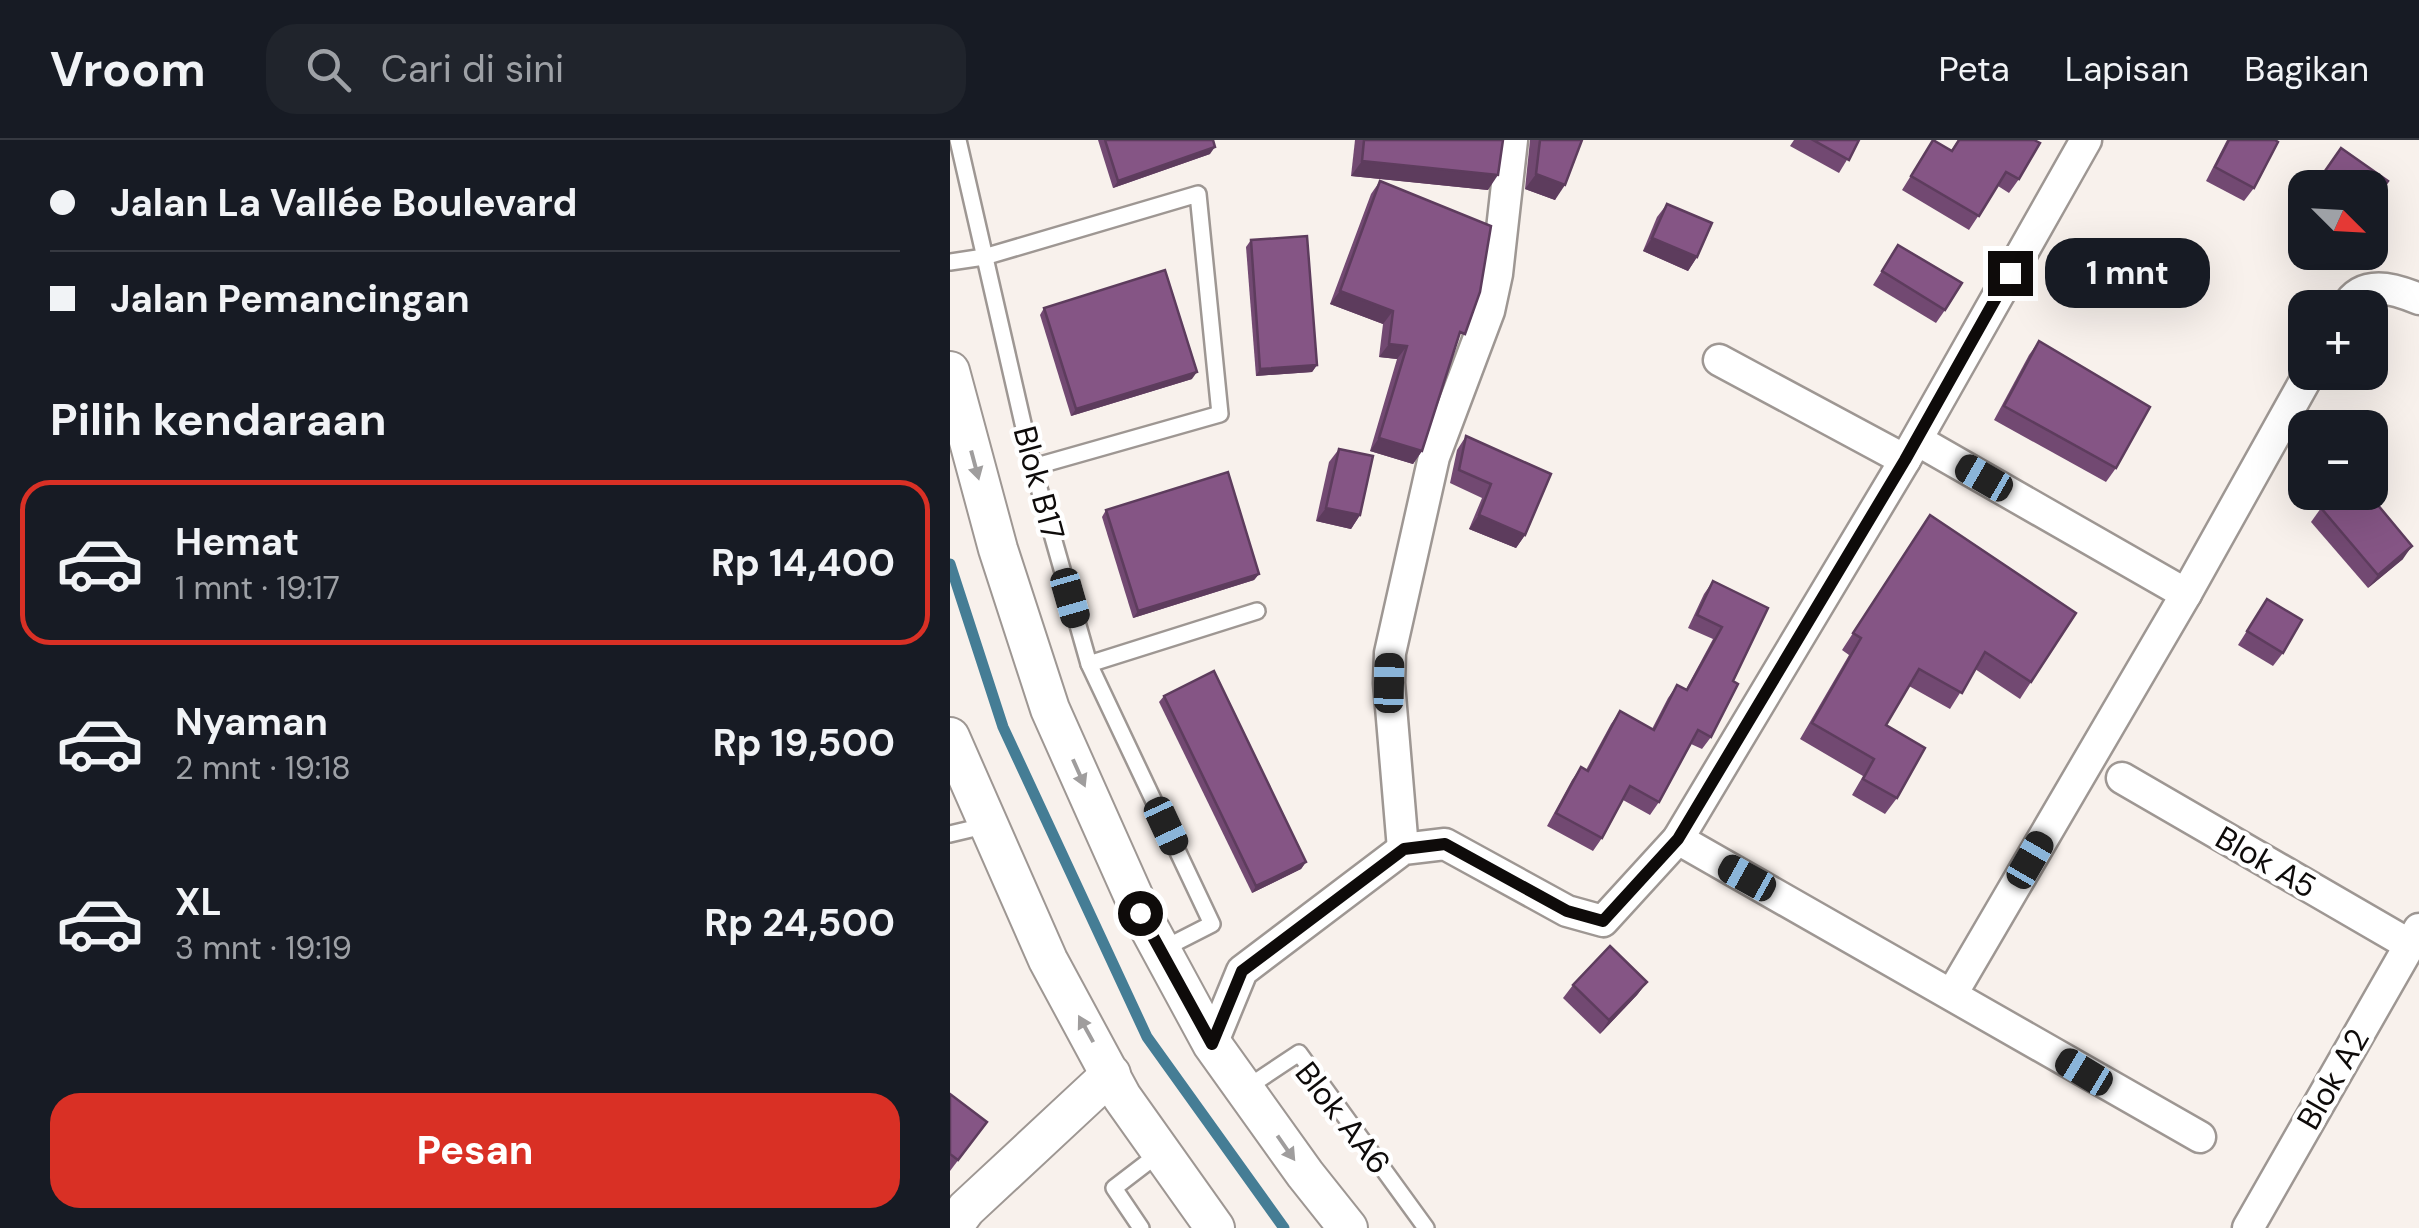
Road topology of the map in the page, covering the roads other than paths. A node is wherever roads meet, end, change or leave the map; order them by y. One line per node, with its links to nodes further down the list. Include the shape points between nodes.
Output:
1 (958, 140): 4 (lane, Blok B17)
2 (1512, 140): 21 (street, via 1489,311 1430,470 1390,653)
3 (2086, 140): 11 (street)
4 (984, 257): 5 (lane); 12 (lane, Blok B17); 12 (lane, via 1198,194 1220,414)
5 (950, 262)
6 (2364, 290): 7 (street, via 2374,286)
7 (2419, 298)
8 (1718, 360): 11 (street)
9 (950, 371): 23 (street, one-way to 23, via 1050,709)
10 (2300, 390): 13 (street)
11 (1911, 450): 13 (street); 20 (street)
12 (1033, 467): 15 (lane, Blok B17)
13 (2186, 594): 24 (street)
14 (1257, 611): 15 (lane)
15 (1089, 664): 23 (lane, Blok B17, via 1212,924)
16 (950, 738): 18 (street)
17 (2122, 778): 22 (street, Blok A5)
18 (988, 824): 19 (lane); 26 (street, one-way to 18, via 1048,960)
19 (950, 834)
20 (1678, 839): 21 (street, via 1603,921 1567,911 1445,844); 24 (street)
21 (1404, 849): 25 (street, via 1242,971)
22 (2414, 937): 35 (street, Blok A2)
23 (1161, 950): 25 (street)
24 (1952, 994): 28 (street)
25 (1212, 1044): 27 (street)
26 (1116, 1086): 29 (street); 30 (street)
27 (1245, 1090): 33 (street, one-way to 33); 34 (lane, Blok AA6, via 1299,1053)
28 (2200, 1138)
29 (1161, 1152): 31 (lane, via 1114,1188); 32 (street)
30 (959, 1218)
31 (1142, 1228)
32 (1214, 1228)
33 (1348, 1228)
34 (1426, 1228)
35 (2248, 1228)

